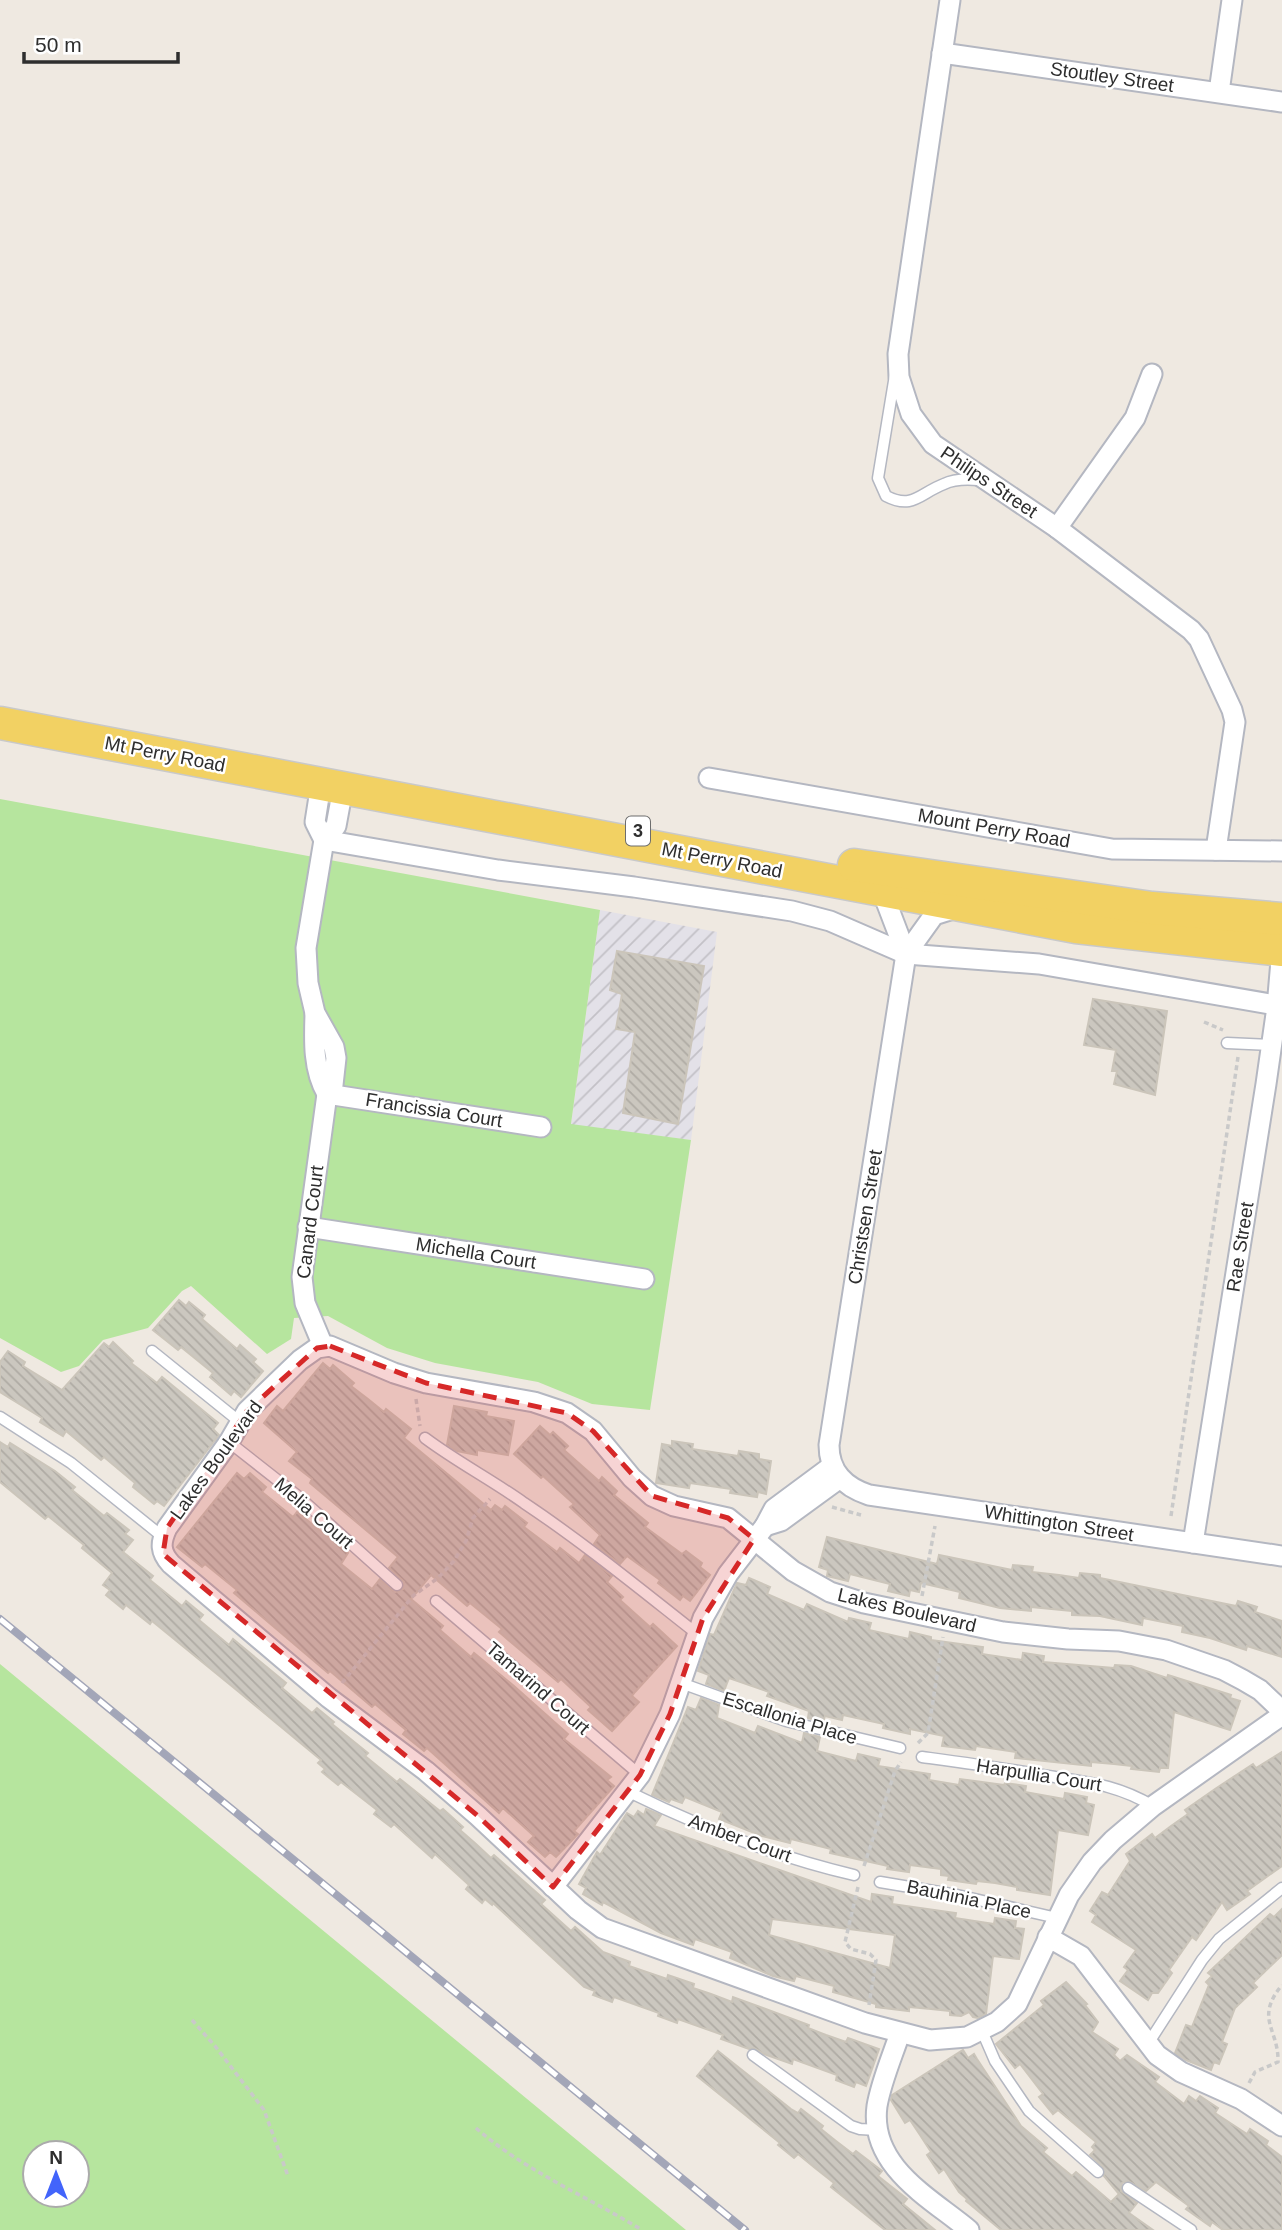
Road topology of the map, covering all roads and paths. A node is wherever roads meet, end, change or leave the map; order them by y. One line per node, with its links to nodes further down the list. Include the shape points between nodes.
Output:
1 (950, 0): 3 (street, Philips Street)
2 (1233, 0): 4 (street)
3 (942, 53): 4 (street, Stoutley Street); 6 (street, Philips Street)
4 (1219, 92): 5 (street, Stoutley Street)
5 (1282, 102)
6 (898, 354): 8 (street, Philips Street, via 904,396 920,430 933,444); 8 (lane, via 878,478 886,496 905,503 961,479)
7 (1152, 374): 9 (street, via 1135,418)
8 (991, 482): 9 (street, Philips Street)
9 (1057, 527): 15 (street, Philips Street, via 1191,630 1206,649 1235,722)
10 (0, 705): 12 (main road, Mt Perry Road / 3, via 130,726)
11 (0, 723): 12 (main road, Mt Perry Road / 3)
12 (333, 776): 14 (street, via 315,822); 17 (main road, Mt Perry Road / 3); 19 (main road, Mt Perry Road / 3, via 905,873 1152,908)
13 (709, 778): 15 (street, Mount Perry Road, via 1112,849)
14 (324, 840): 21 (street, Mt Perry Road, via 498,870 792,911 831,921); 26 (street, via 306,948 307,983 315,1013 314,1046)
15 (1216, 850): 16 (street, Mount Perry Road)
16 (1282, 851)
17 (882, 891): 18 (main road, Mt Perry Road / 3); 21 (street, Christsen Street)
18 (961, 906): 20 (main road, Mt Perry Road / 3, via 1076,927); 21 (street, Christsen Street, via 934,915)
19 (1282, 919)
20 (1282, 950): 22 (street, Rae Street)
21 (906, 954): 22 (street, Mt Perry Road, via 1039,964); 37 (street, Christsen Street, via 829,1446)
22 (1280, 1006): 25 (street, Rae Street)
23 (1205, 1022): 24 (path, via 1227,1032)
24 (1229, 1043): 25 (lane); 40 (path, via 1238,1058)
25 (1271, 1045): 45 (street, Rae Street, via 1270,1084)
26 (327, 1094): 27 (street, Francissia Court); 28 (street, Canard Court)
27 (541, 1127)
28 (308, 1227): 29 (street, Michella Court); 30 (street, Canard Court, via 303,1290)
29 (643, 1279)
30 (323, 1346): 34 (street, Lakes Boulevard, via 300,1360); 43 (street, Lakes Boulevard, via 426,1383 534,1402 567,1413 593,1431 652,1496)
31 (152, 1351): 34 (lane)
32 (416, 1392): 35 (path)
33 (0, 1417): 44 (lane, via 71,1463)
34 (240, 1422): 36 (street, Lakes Boulevard)
35 (425, 1438): 38 (lane)
36 (229, 1442): 44 (street, Lakes Boulevard); 47 (lane, Melia Court)
37 (836, 1472): 43 (street, via 781,1521); 45 (street, Whittington Street, via 869,1495)
38 (498, 1487): 51 (lane, via 568,1533); 53 (path, via 473,1518 454,1561 413,1596)
39 (827, 1508): 41 (path)
40 (1171, 1516)
41 (872, 1517)
42 (948, 1527): 49 (path, via 935,1525)
43 (760, 1532): 49 (street, Lakes Boulevard, via 793,1571 830,1592); 51 (street, via 714,1596)
44 (163, 1537): 63 (street, Lakes Boulevard, via 163,1554 171,1564 329,1698 426,1771)
45 (1193, 1543): 46 (street, Whittington Street)
46 (1282, 1556)
47 (397, 1584)
48 (436, 1601): 58 (lane, Tamarind Court)
49 (918, 1615): 54 (street, Lakes Boulevard, via 1003,1632 1119,1641 1166,1650 1243,1680)
50 (944, 1632): 55 (path, via 928,1733)
51 (696, 1633): 52 (street)
52 (681, 1683): 56 (lane, Escallonia Place, via 786,1721); 58 (street, via 656,1747)
53 (336, 1690)
54 (1282, 1713): 59 (street, Lakes Boulevard)
55 (914, 1747)
56 (903, 1751): 60 (path)
57 (922, 1757): 59 (lane, Harpullia Court, via 1108,1786)
58 (634, 1783): 60 (lane, Amber Court, via 668,1811 827,1868); 63 (street)
59 (1153, 1806): 65 (street, Lakes Boulevard, via 1092,1862)
60 (858, 1874)
61 (880, 1882): 65 (lane, Bauhinia Place)
62 (858, 1886): 68 (path, via 845,1942 876,1960)
63 (553, 1887): 71 (street, Lakes Boulevard, via 603,1928 844,2017)
64 (1282, 1888): 72 (lane, via 1219,1939)
65 (1057, 1918): 66 (street, Lakes Boulevard)
66 (1048, 1937): 70 (street, Lakes Boulevard, via 1017,2004); 72 (street, via 1081,1956)
67 (1282, 1985): 74 (path, via 1268,2018)
68 (868, 2014)
69 (192, 2020): 80 (path, via 264,2110)
70 (982, 2031): 71 (street, Lakes Boulevard, via 942,2040); 79 (lane, via 995,2061 1029,2111)
71 (900, 2033): 78 (street, via 879,2097)
72 (1146, 2042): 76 (street, via 1168,2065 1241,2099)
73 (753, 2055): 78 (lane, via 851,2126)
74 (1280, 2063): 75 (path, via 1255,2072)
75 (1245, 2091)
76 (1282, 2126)
77 (476, 2128): 82 (path, via 527,2166)
78 (877, 2130): 83 (street, via 894,2168)
79 (1098, 2172)
80 (288, 2176)
81 (1128, 2188): 84 (lane)
82 (642, 2230)
83 (969, 2230)
84 (1191, 2230)

